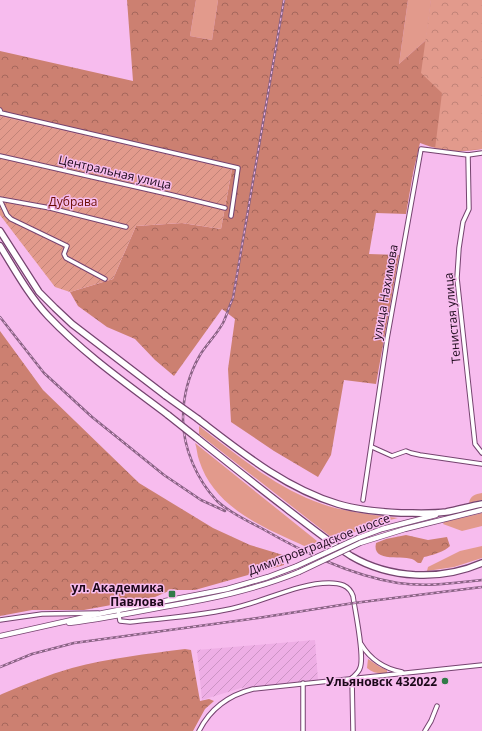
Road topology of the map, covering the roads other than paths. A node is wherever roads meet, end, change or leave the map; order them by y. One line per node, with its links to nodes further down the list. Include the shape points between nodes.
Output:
1 (0, 110): 7 (street, via 1,114 238,168)
2 (482, 153): 3 (street, улица Нахимова)
3 (468, 155): 12 (street, улица Нахимова, via 421,149 387,339); 13 (street, Тенистая улица, via 469,209 463,222 457,278 475,444)
4 (0, 156): 6 (street, Центральная улица)
5 (0, 200): 8 (street, via 50,208); 11 (street, via 6,215 11,219 66,246 66,258)
6 (225, 208)
7 (231, 216)
8 (126, 227)
9 (0, 231): 18 (highway, bridge, via 39,292 72,324 246,456 278,477 322,499 355,508 387,512)
10 (0, 246): 19 (highway, bridge, via 22,282 47,315 78,345 323,537 370,565 408,575 450,573)
11 (105, 279)
12 (372, 447): 14 (street, via 392,456 406,451 411,454); 15 (street, улица Нахимова)
13 (482, 453)
14 (482, 464)
15 (363, 500)
16 (482, 504): 18 (highway, Димитровградское шоссе)
17 (482, 510): 23 (main road, Димитровградское шоссе, bridge, via 360,543 266,585)
18 (446, 512): 20 (main road, Димитровградское шоссе, bridge, via 382,529 268,577 227,589)
19 (482, 563)
20 (118, 610): 22 (main road, Димитровградское шоссе); 23 (street)
21 (64, 613): 22 (street); 24 (street); 25 (street, via 66,619)
22 (102, 613): 25 (main road, Димитровградское шоссе)
23 (119, 616): 26 (main road, Димитровградское шоссе); 28 (street, via 120,621 130,622 220,611 252,604 304,586 335,583 346,586 353,594)
24 (0, 620)
25 (61, 622): 26 (main road, Димитровградское шоссе)
26 (46, 626): 27 (main road, Димитровградское шоссе)
27 (0, 636)
28 (360, 643): 30 (street, via 374,659 386,667); 31 (street, via 361,667)
29 (482, 665): 30 (street)
30 (414, 672): 31 (street)
31 (352, 678): 32 (street); 36 (street)
32 (303, 683): 34 (street, via 252,689 231,696 212,712); 35 (street)
33 (437, 706): 37 (street)
34 (199, 731)
35 (303, 731)
36 (353, 731)
37 (425, 731)

